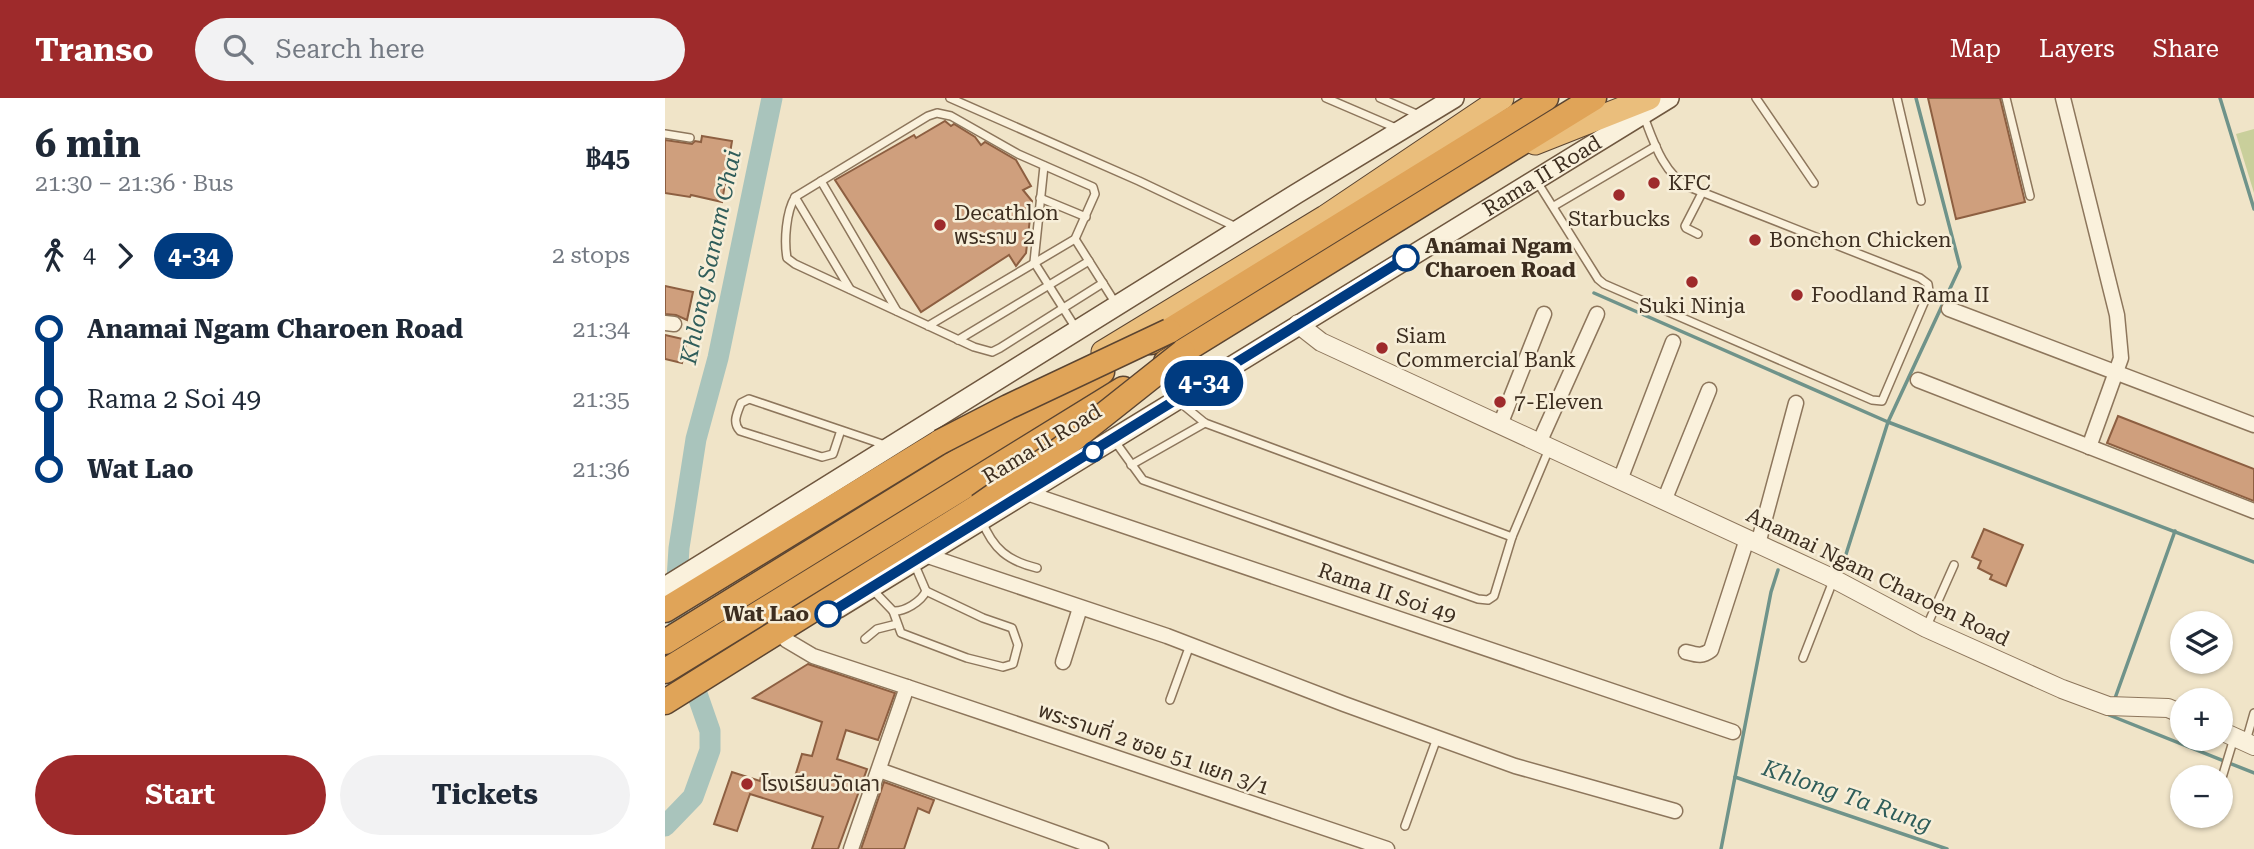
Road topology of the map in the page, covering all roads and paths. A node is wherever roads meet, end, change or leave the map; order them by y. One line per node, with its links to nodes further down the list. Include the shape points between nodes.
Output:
1 (950, 98): 32 (lane)
2 (1326, 98): 16 (lane)
3 (1380, 98): 13 (lane)
4 (1454, 98): 15 (main road)
5 (1546, 98): 49 (highway)
6 (1595, 98): 19 (highway, Rama II Road); 52 (highway)
7 (1669, 98): 14 (main road, Rama II Road)
8 (1756, 98): 24 (lane)
9 (1896, 98): 29 (lane)
10 (2006, 98): 26 (lane)
11 (2063, 98): 53 (street, via 2117,315 2121,358)
12 (1498, 99): 84 (highway, via 1325,217)
13 (1398, 102): 15 (lane)
14 (1646, 106): 19 (highway); 20 (lane); 22 (main road, Rama II Road)
15 (1422, 116): 16 (main road)
16 (1401, 129): 32 (main road)
17 (665, 134): 18 (lane)
18 (691, 138)
19 (1535, 143): 95 (highway, Rama II Road, via 1439,197)
20 (1656, 146): 25 (lane, via 1677,181); 30 (lane)
21 (1044, 166): 23 (lane, via 951,116 936,113); 28 (lane); 31 (lane, via 1093,187 1094,201)
22 (1536, 179): 30 (lane); 46 (main road, Rama II Road)
23 (821, 181): 27 (lane); 43 (lane)
24 (1814, 183)
25 (1703, 191): 30 (lane, via 1928,284 1882,401 1607,287); 33 (lane, via 1685,226)
26 (2030, 196)
27 (795, 197): 39 (lane); 39 (lane, via 787,229 787,258)
28 (1041, 198): 31 (lane); 36 (lane)
29 (1921, 201)
30 (1554, 206)
31 (1086, 217): 34 (lane)
32 (1239, 229): 40 (main road)
33 (1698, 234)
34 (1075, 239): 35 (lane); 36 (lane)
35 (1089, 261): 37 (lane); 38 (lane)
36 (1034, 262): 38 (lane); 47 (lane)
37 (1103, 283): 40 (lane); 41 (lane)
38 (1049, 286): 41 (lane); 50 (lane)
39 (850, 290): 43 (lane)
40 (1117, 305): 48 (main road)
41 (1063, 309): 48 (lane); 50 (lane, via 992,352)
42 (1949, 309): 53 (street)
43 (897, 312): 47 (lane)
44 (1544, 314): 59 (street)
45 (1597, 314): 64 (street)
46 (1298, 324): 56 (main road, Rama II Road); 59 (street, Anamai Ngam Charoen Road, via 1321,342)
47 (927, 326): 50 (lane)
48 (1077, 330): 63 (main road)
49 (1169, 331): 82 (highway, bridge, via 940,442); 89 (highway, bridge)
50 (958, 340)
51 (1673, 342): 67 (street)
52 (1183, 352): 94 (highway, bridge); 98 (highway, bridge, via 1003,491)
53 (2115, 372): 60 (street); 65 (street)
54 (1918, 380): 65 (street)
55 (1709, 390): 69 (street)
56 (1177, 400): 58 (lane); 62 (main road, Rama II Road)
57 (1796, 403): 73 (street)
58 (1205, 423): 66 (lane); 72 (lane)
59 (1500, 425): 64 (street, Anamai Ngam Charoen Road)
60 (2254, 425)
61 (841, 430): 61 (lane, via 833,454 822,457 740,432 735,419 741,403 749,399); 63 (lane)
62 (1114, 439): 66 (lane); 68 (main road, Rama II Road)
63 (893, 446): 78 (main road)
64 (1544, 446): 67 (street, Anamai Ngam Charoen Road); 72 (lane)
65 (2089, 447): 70 (street)
66 (1131, 465): 72 (lane, via 1143,480 1478,599 1494,596)
67 (1620, 480): 69 (street, Anamai Ngam Charoen Road)
68 (1027, 493): 71 (main road, Rama II Road); 101 (street, Rama II Soi 49)
69 (1664, 500): 73 (street, Anamai Ngam Charoen Road)
70 (2254, 511)
71 (982, 520): 74 (main road, Rama II Road); 76 (lane, via 999,549 1020,564)
72 (1512, 537)
73 (1752, 541): 77 (street, Anamai Ngam Charoen Road); 91 (street, via 1711,650 1698,655)
74 (919, 559): 79 (main road, Rama II Road); 80 (lane); 81 (street)
75 (1954, 565): 86 (lane)
76 (1037, 568)
77 (1834, 579): 86 (street, Anamai Ngam Charoen Road); 92 (lane)
78 (665, 587)
79 (871, 588): 83 (lane); 88 (main road, Rama II Road)
80 (926, 591): 83 (lane, via 901,612); 85 (lane, via 1012,628 1018,645 1013,664 1003,667 967,657 901,633)
81 (1080, 608): 90 (street); 93 (street)
82 (665, 610)
83 (893, 611): 85 (lane)
84 (665, 621)
85 (897, 624): 87 (lane, via 877,629)
86 (1926, 628): 99 (street, Anamai Ngam Charoen Road, via 2108,706)
87 (865, 639)
88 (786, 640): 96 (street, พระรามที่ 2 ซอย 51 แยก 3/1, via 813,656); 98 (main road, Rama II Road)
89 (665, 642)
90 (1190, 645): 97 (lane); 102 (street)
91 (1686, 652)
92 (1803, 658)
93 (1063, 662)
94 (665, 671)
95 (665, 679)
96 (907, 687): 105 (street); 110 (street, พระรามที่ 2 ซอย 51 แยก 3/1)
97 (1170, 700)
98 (670, 707)
99 (2170, 709)
100 (2254, 713): 103 (lane)
101 (1733, 732)
102 (1437, 737): 106 (street, via 1515,766); 107 (lane)
103 (2239, 739): 104 (lane)
104 (2228, 765)
105 (879, 771): 108 (street); 109 (street)
106 (1675, 811)
107 (1405, 826)
108 (851, 849)
109 (1101, 849)
110 (1387, 849)

